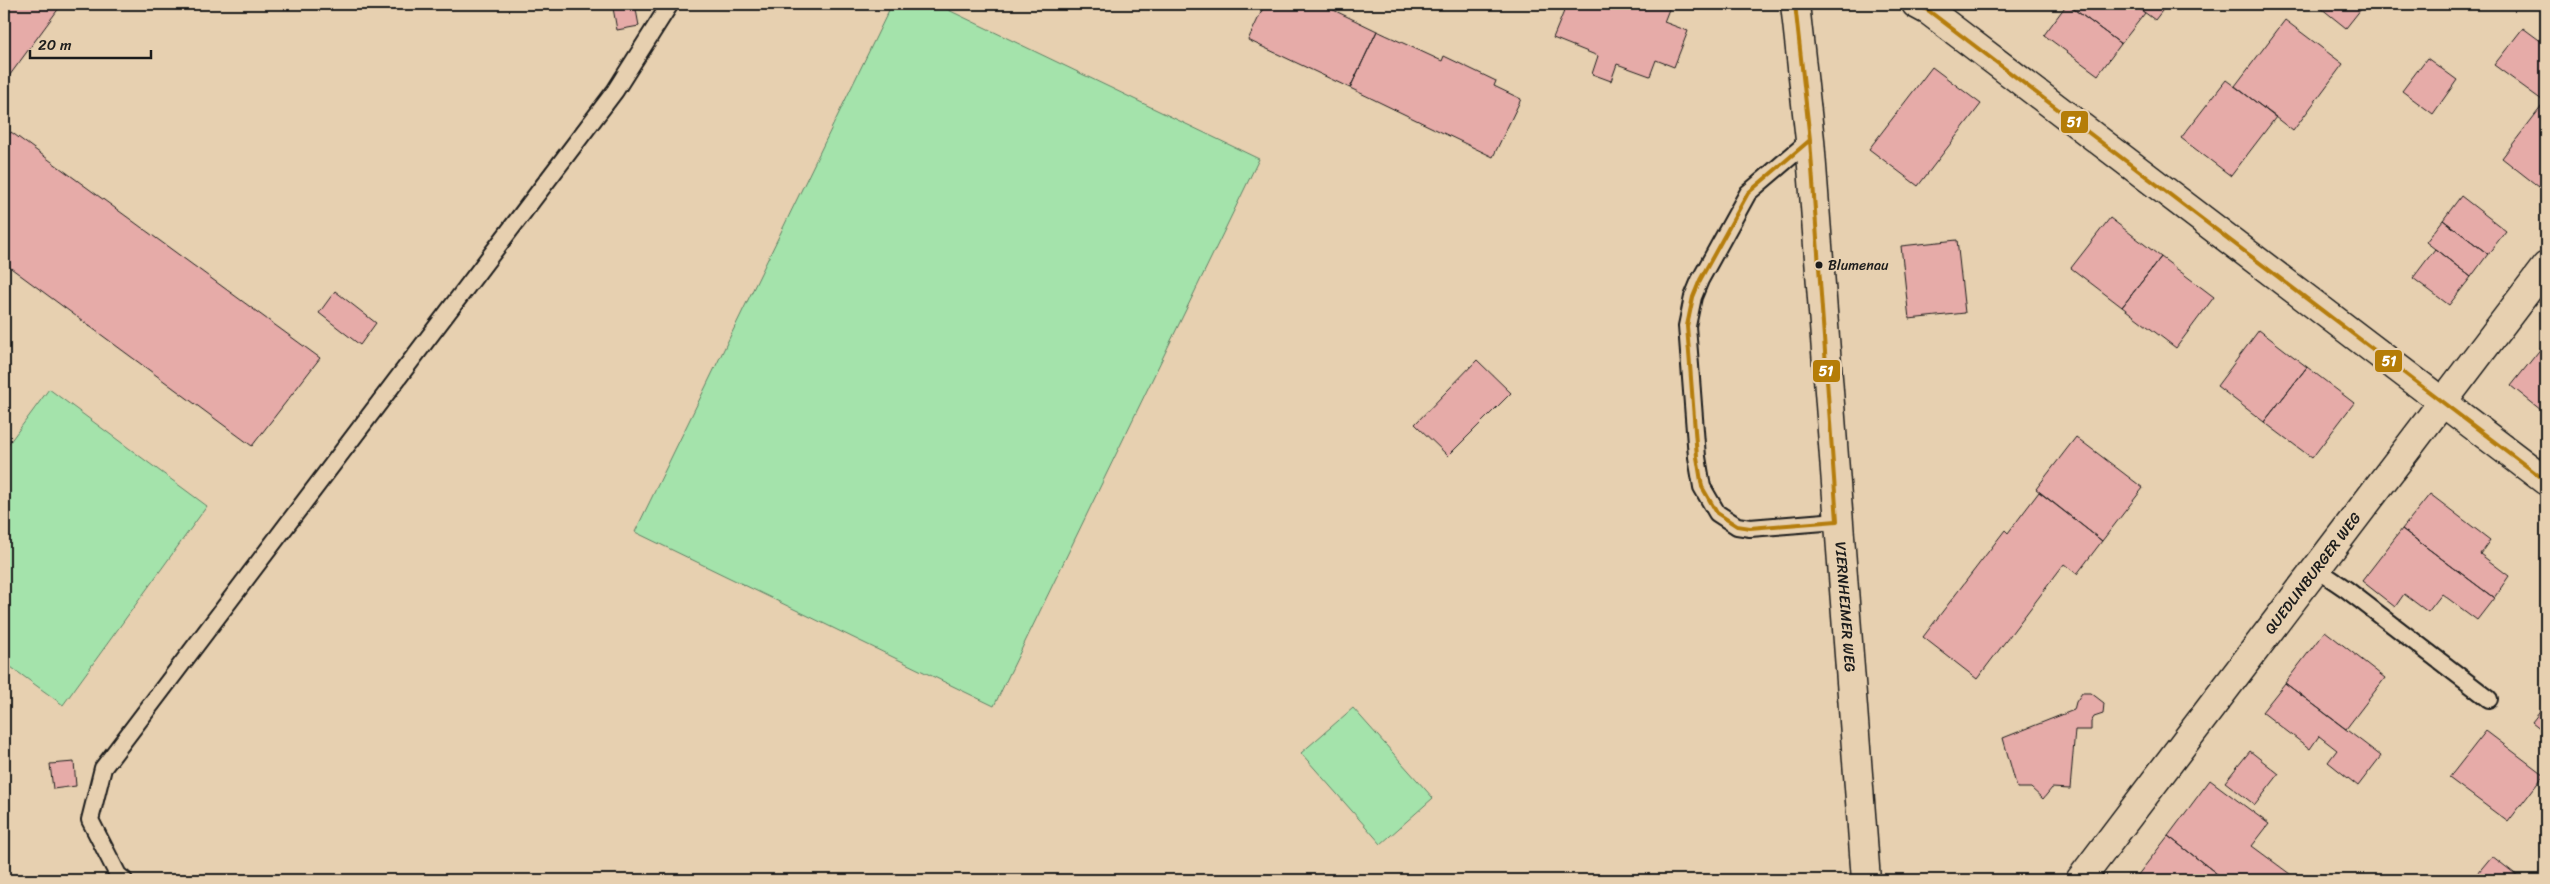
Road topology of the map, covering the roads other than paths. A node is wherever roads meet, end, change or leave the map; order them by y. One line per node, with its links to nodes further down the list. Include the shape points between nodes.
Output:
1 (670, 4): 11 (lane, via 615,91 103,768 90,820 118,875)
2 (1795, 4): 4 (street, VIERNHEIMER WEG)
3 (1916, 4): 6 (street)
4 (1810, 140): 8 (street, VIERNHEIMER WEG); 8 (lane, via 1748,193 1700,280 1690,313 1687,341 1702,487 1717,513 1732,524 1750,528)
5 (2546, 266): 6 (street, QUEDLINBURGER WEG)
6 (2442, 401): 7 (street); 9 (street, QUEDLINBURGER WEG)
7 (2546, 481)
8 (1837, 521): 12 (street, VIERNHEIMER WEG)
9 (2315, 568): 10 (lane); 13 (street, QUEDLINBURGER WEG)
10 (2489, 699)
11 (124, 880)
12 (1866, 880)
13 (2080, 880)

